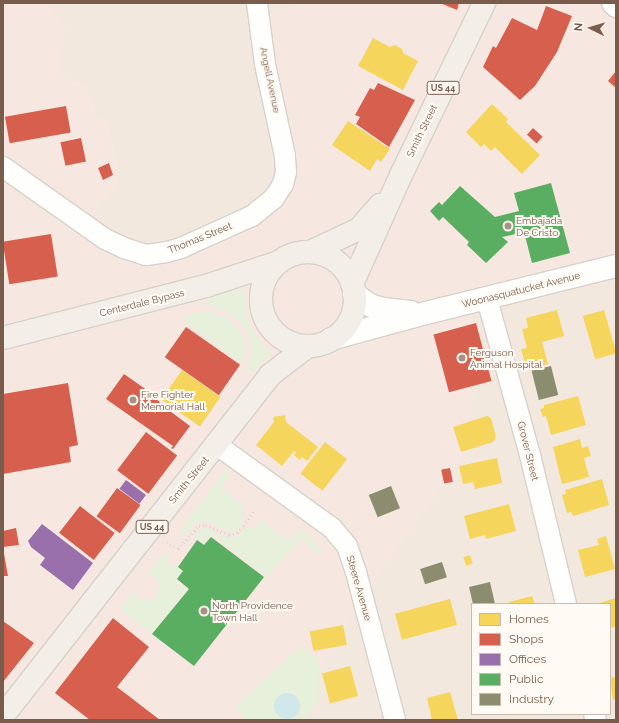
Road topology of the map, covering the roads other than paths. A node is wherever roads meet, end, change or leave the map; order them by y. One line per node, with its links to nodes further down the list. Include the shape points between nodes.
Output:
1 (257, 3): 5 (street, Angell Avenue, via 265,64)
2 (484, 3): 7 (main road, Smith Street / US 44)
3 (612, 3): 4 (street)
4 (616, 7)
5 (285, 156): 6 (street, Thomas Street, via 286,172 283,184 274,198 252,216 181,248 146,254 124,248 105,238)
6 (3, 167)
7 (402, 173): 8 (main road, Smith Street / US 44, via 359,229); 11 (main road, Smith Street / US 44)
8 (310, 252): 9 (main road, via 294,254); 11 (main road, via 327,256 341,265)
9 (279, 262): 14 (main road, Centerdale Bypass, via 206,286); 16 (main road, via 270,271 261,295 266,320 283,339)
10 (616, 266): 12 (street, Woonasquatucket Avenue)
11 (353, 289): 13 (street, Woonasquatucket Avenue, via 372,306); 15 (main road, via 351,315 340,333)
12 (487, 299): 13 (street, Woonasquatucket Avenue); 18 (street, Grover Street, via 530,455)
13 (426, 313): 15 (street, Woonasquatucket Avenue)
14 (3, 338)
15 (331, 339): 16 (main road)
16 (308, 346): 17 (main road, Smith Street / US 44, via 270,375)
17 (217, 445): 19 (main road, Smith Street / US 44); 20 (street, Steere Avenue, via 332,528 347,546)
18 (566, 603)
19 (3, 716)
20 (394, 720)

